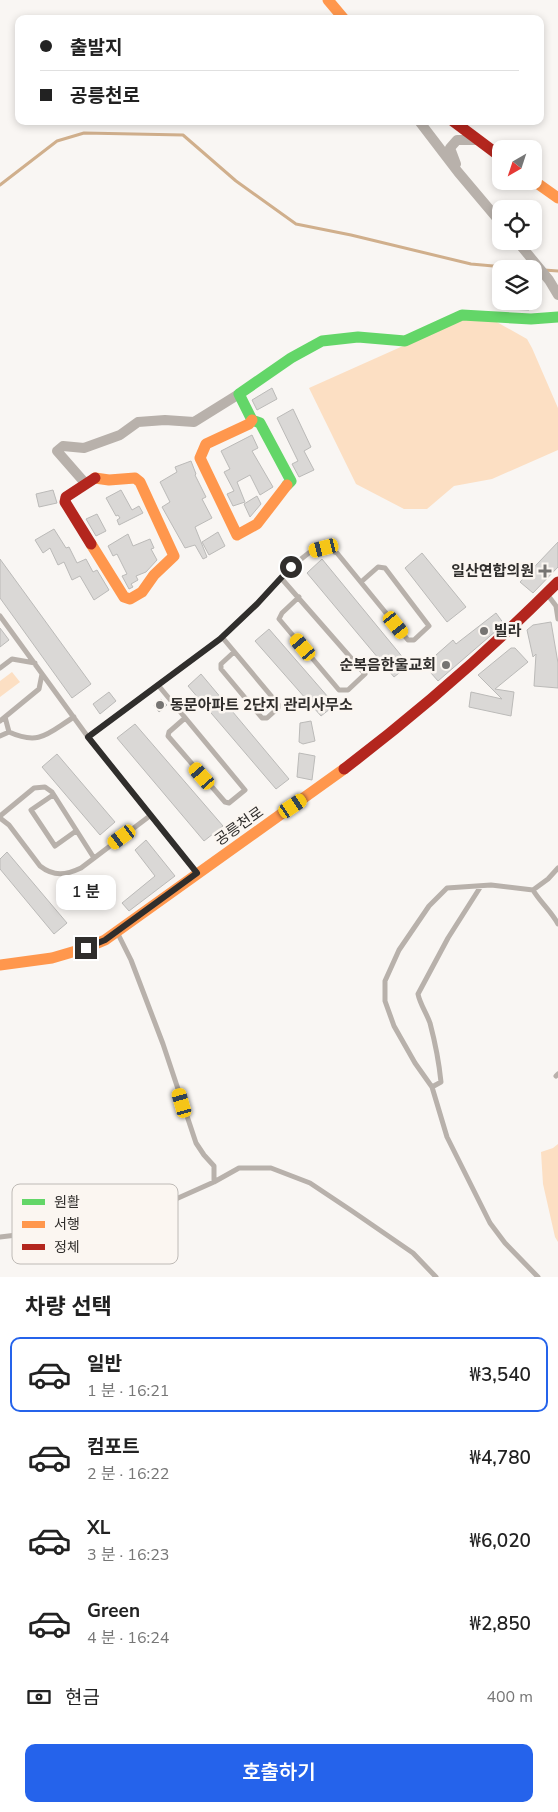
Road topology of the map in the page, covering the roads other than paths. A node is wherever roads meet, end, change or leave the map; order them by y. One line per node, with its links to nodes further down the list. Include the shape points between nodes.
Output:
1 (328, 0): 2 (street)
2 (341, 15)
3 (422, 125): 7 (street)
4 (458, 125): 5 (street)
5 (477, 140): 6 (street); 7 (street, via 457,140 450,148)
6 (492, 151)
7 (458, 172): 10 (street)
8 (542, 187): 9 (street)
9 (558, 198)
10 (492, 212)
11 (524, 250): 12 (street)
12 (558, 295)
13 (558, 317): 14 (street, via 531,319 462,315 406,341 358,337 322,341 290,358)
14 (239, 394): 15 (street); 16 (street, via 194,422 138,422 120,435 84,448 63,446 57,451)
15 (252, 420): 15 (street, via 206,444 200,458 237,535 257,524 291,481 260,422)
16 (85, 483): 16 (street, via 66,497 65,502 124,597 130,599 142,592 174,556 140,482 135,478 95,478)
17 (281, 578): 18 (lane, via 310,552 324,548 337,553); 21 (lane); 24 (lane)
18 (360, 582): 18 (lane, via 408,640 414,640 430,626 385,568 378,567)
19 (558, 582): 20 (street, 공릉천로)
20 (546, 594): 23 (lane, via 556,606); 42 (street, 공릉천로, via 510,630 395,730)
21 (299, 597): 21 (lane, via 365,674 348,690 338,690 279,619)
22 (0, 616): 26 (lane)
23 (558, 619)
24 (222, 637): 25 (lane); 29 (lane)
25 (234, 652): 25 (lane, via 278,704 267,718 262,718 221,669 221,664)
26 (35, 663): 27 (lane, via 12,659); 28 (lane)
27 (0, 668)
28 (42, 674): 30 (lane); 32 (lane, via 39,689)
29 (158, 685): 31 (lane); 35 (lane)
30 (74, 718): 33 (lane, via 35,739); 35 (lane)
31 (185, 718): 31 (lane, via 245,790 229,803 168,736)
32 (2, 719): 33 (lane)
33 (9, 732): 34 (lane)
34 (0, 736)
35 (88, 737): 37 (lane)
36 (53, 795): 38 (lane, via 45,787 34,788); 39 (lane); 39 (lane, via 31,810 55,846)
37 (151, 815): 40 (lane); 42 (lane)
38 (0, 817): 40 (lane, via 46,871 68,874)
39 (76, 830): 40 (lane)
40 (94, 858)
41 (558, 868): 44 (lane)
42 (197, 873): 46 (street, 공릉천로)
43 (481, 886): 44 (lane); 48 (lane, via 418,994 430,1024 439,1062 441,1082); 48 (lane, via 447,888 429,906 399,950 385,981 385,1001 394,1026)
44 (533, 890): 45 (lane)
45 (558, 924)
46 (117, 932): 47 (street, 공릉천로, via 86,948 52,958); 49 (lane, via 163,1044 196,1143 214,1166)
47 (0, 965)
48 (432, 1087): 52 (lane, via 447,1137 490,1223)
49 (214, 1182): 50 (lane); 51 (lane, via 240,1168 271,1168 310,1183 413,1253)
50 (178, 1198)
51 (436, 1277)
52 (538, 1277)

